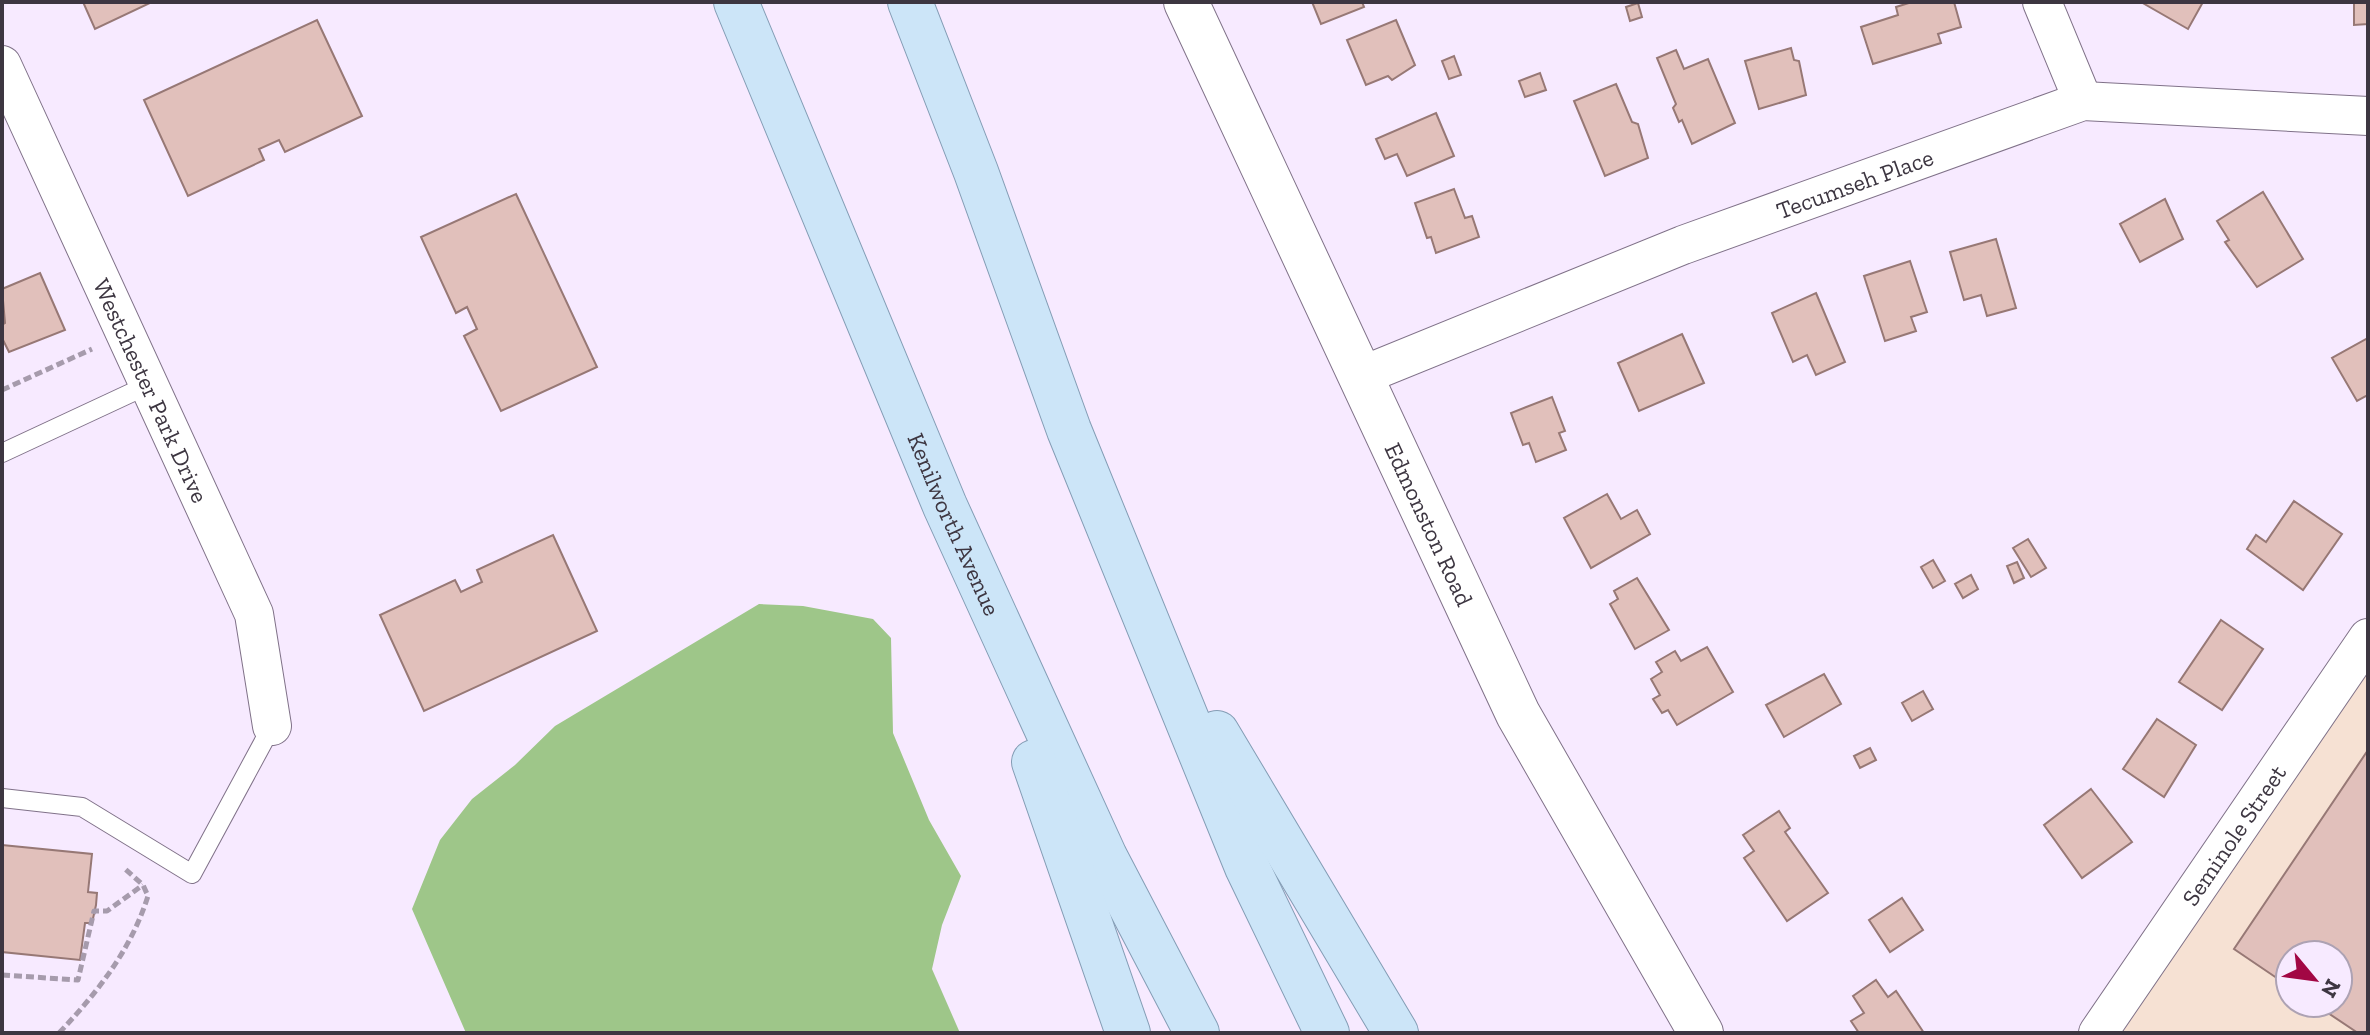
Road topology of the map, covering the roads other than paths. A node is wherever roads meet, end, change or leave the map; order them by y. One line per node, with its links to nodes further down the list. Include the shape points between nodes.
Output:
1 (736, 2): 11 (main road, Kenilworth Avenue)
2 (910, 2): 12 (main road, via 1069,430)
3 (1186, 2): 8 (street, Edmonston Road)
4 (2042, 2): 6 (street)
5 (2, 65): 9 (street, Westchester Park Drive)
6 (2083, 101): 7 (street, Tecumseh Place); 8 (street, Tecumseh Place, via 1683,245)
7 (2368, 116)
8 (1361, 376): 20 (street, Edmonston Road, via 1518,714)
9 (148, 385): 10 (lane); 14 (street, Westchester Park Drive, via 254,614)
10 (2, 453)
11 (945, 506): 16 (main road); 17 (main road, Kenilworth Avenue, via 1105,857)
12 (1146, 613): 18 (main road, via 1247,867); 19 (main road)
13 (2368, 638): 21 (street, Seminole Street)
14 (272, 726): 15 (lane, via 192,874 82,807)
15 (2, 798)
16 (1128, 1033)
17 (1197, 1033)
18 (1327, 1033)
19 (1396, 1033)
20 (1701, 1033)
21 (2098, 1033)

